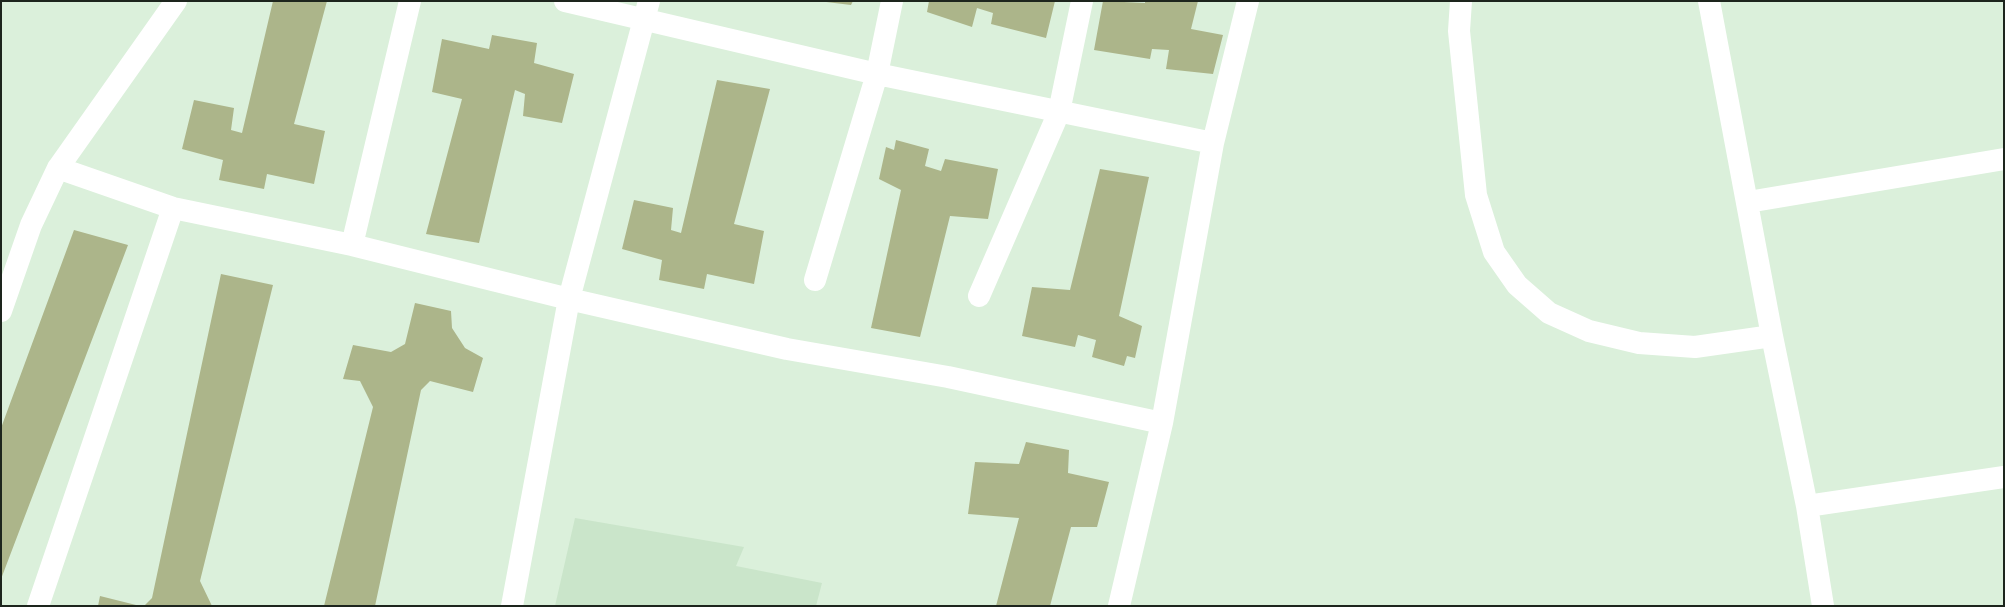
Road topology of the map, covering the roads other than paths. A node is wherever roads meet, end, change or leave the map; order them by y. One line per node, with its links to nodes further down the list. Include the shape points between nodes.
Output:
1 (176, 1): 14 (street)
2 (410, 1): 17 (street)
3 (565, 1): 9 (street)
4 (892, 1): 10 (street)
5 (1082, 1): 11 (street)
6 (1248, 1): 12 (street)
7 (1461, 1): 22 (street, via 1459,31 1476,195 1494,252 1517,285 1548,313 1589,331 1639,343 1695,347)
8 (1709, 1): 15 (street)
9 (647, 11): 10 (street); 20 (street)
10 (877, 74): 11 (street); 18 (street)
11 (1060, 112): 12 (street); 19 (street)
12 (1213, 143): 23 (street)
13 (2004, 159): 15 (street)
14 (58, 168): 16 (street); 21 (street, via 31,226)
15 (1748, 202): 22 (street)
16 (173, 208): 17 (street); 26 (street)
17 (352, 245): 20 (street)
18 (815, 280)
19 (979, 296)
20 (569, 299): 23 (street, via 787,349 948,377); 27 (street)
21 (1, 311)
22 (1772, 336): 25 (street)
23 (1162, 423): 28 (street)
24 (2004, 477): 25 (street)
25 (1807, 506): 29 (street)
26 (38, 606)
27 (512, 606)
28 (1119, 606)
29 (1823, 606)

